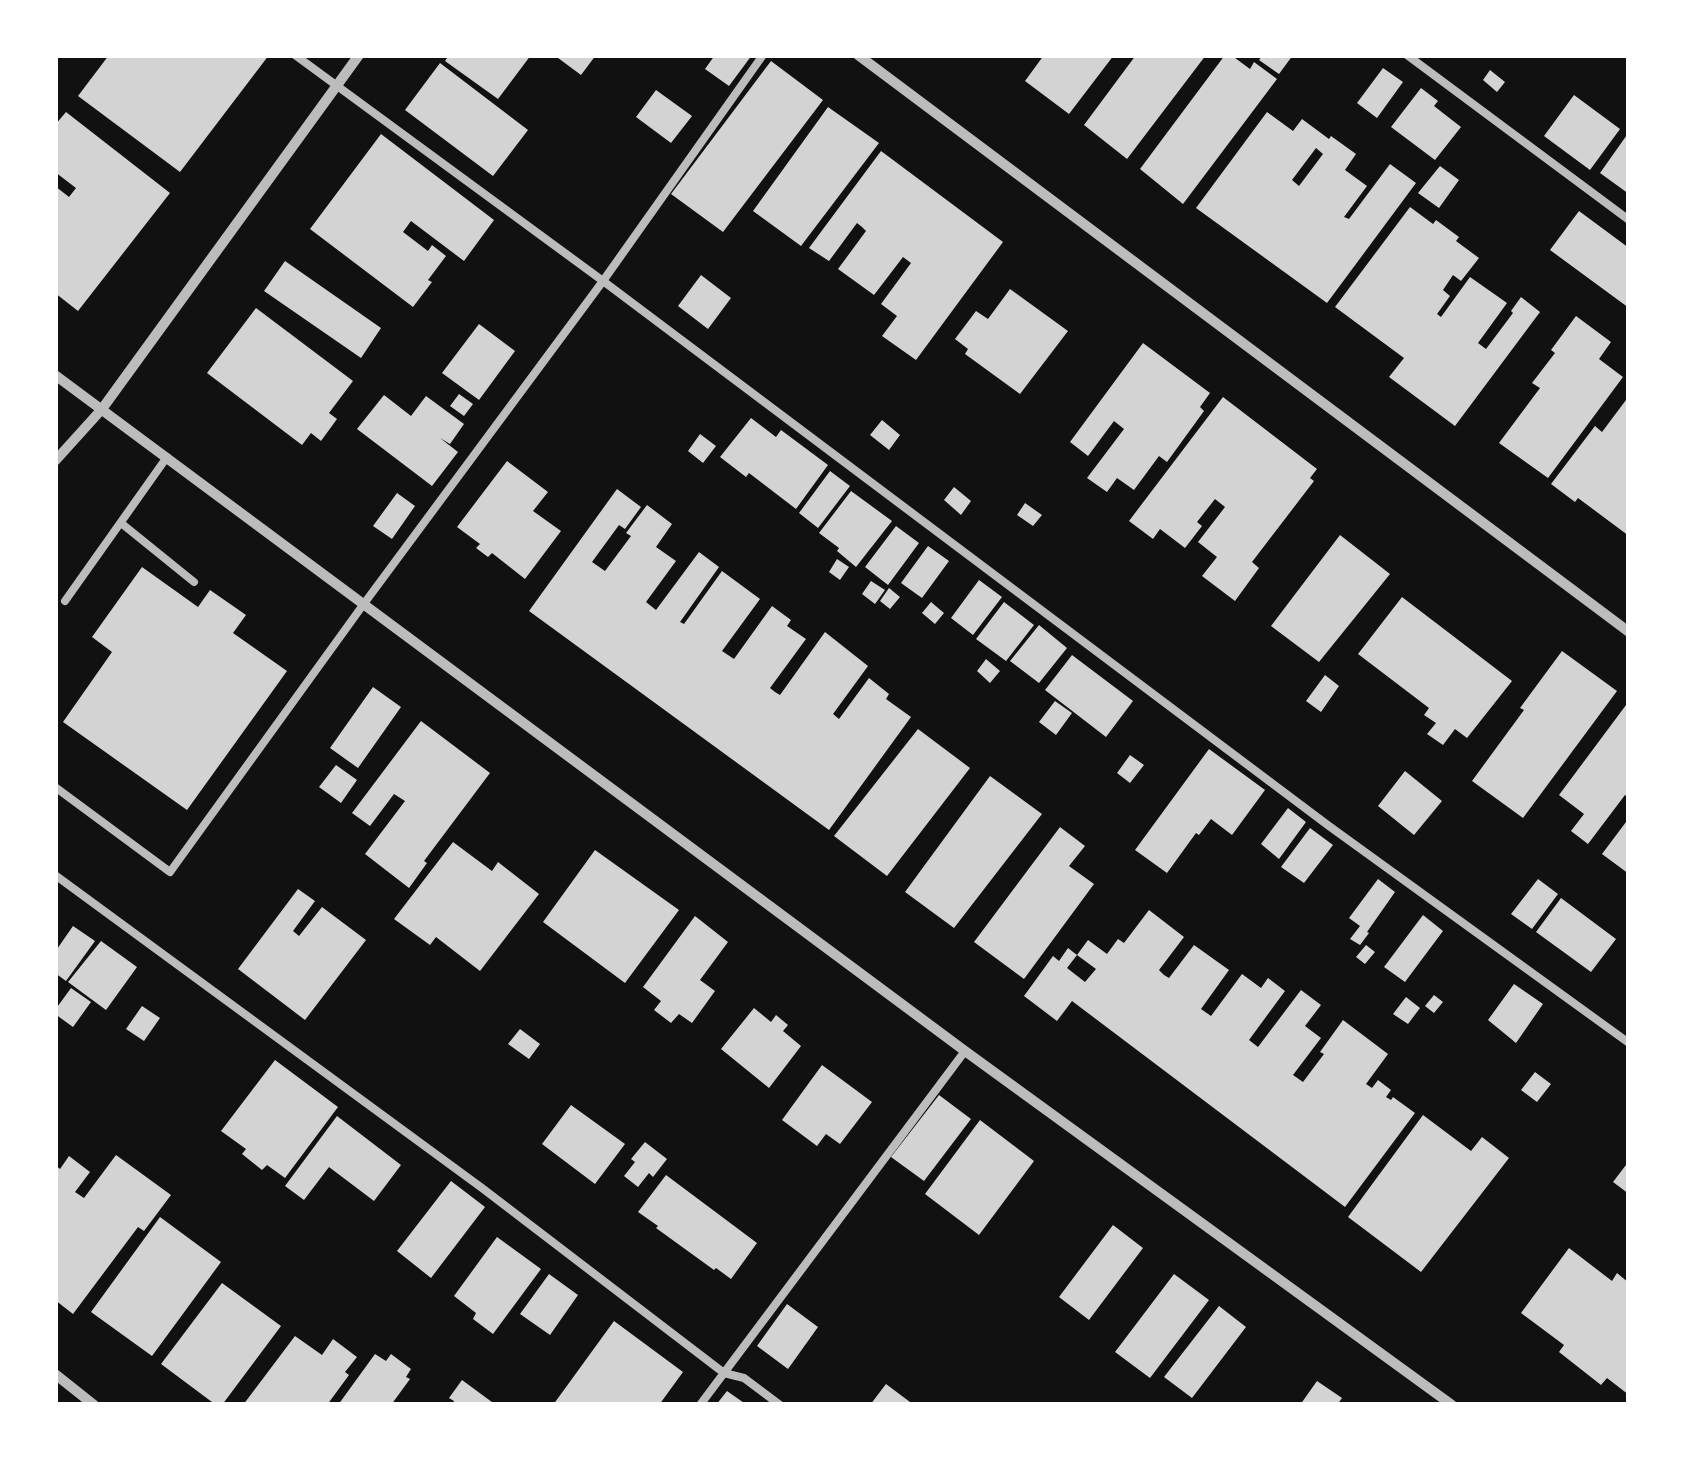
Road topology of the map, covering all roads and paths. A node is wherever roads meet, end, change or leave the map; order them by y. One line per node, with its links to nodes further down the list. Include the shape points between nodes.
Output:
1 (295, 55): 6 (lane)
2 (359, 55): 6 (street)
3 (763, 55): 8 (lane)
4 (858, 55): 17 (street)
5 (1406, 55): 7 (lane)
6 (336, 86): 8 (lane); 10 (street)
7 (1629, 220)
8 (604, 281): 16 (lane); 20 (lane)
9 (55, 376): 10 (street)
10 (102, 409): 11 (street); 12 (street)
11 (166, 457): 13 (lane); 16 (street)
12 (55, 461)
13 (121, 523): 14 (lane); 15 (lane)
14 (194, 582)
15 (65, 601)
16 (363, 605): 18 (lane, via 170,872); 21 (street)
17 (1629, 632)
18 (55, 787)
19 (55, 875): 22 (lane)
20 (1629, 1043)
21 (966, 1051): 22 (lane); 27 (street)
22 (724, 1373): 25 (lane); 26 (lane, via 744,1378)
23 (55, 1374): 24 (street)
24 (94, 1405)
25 (700, 1405)
26 (780, 1405)
27 (1452, 1405)

